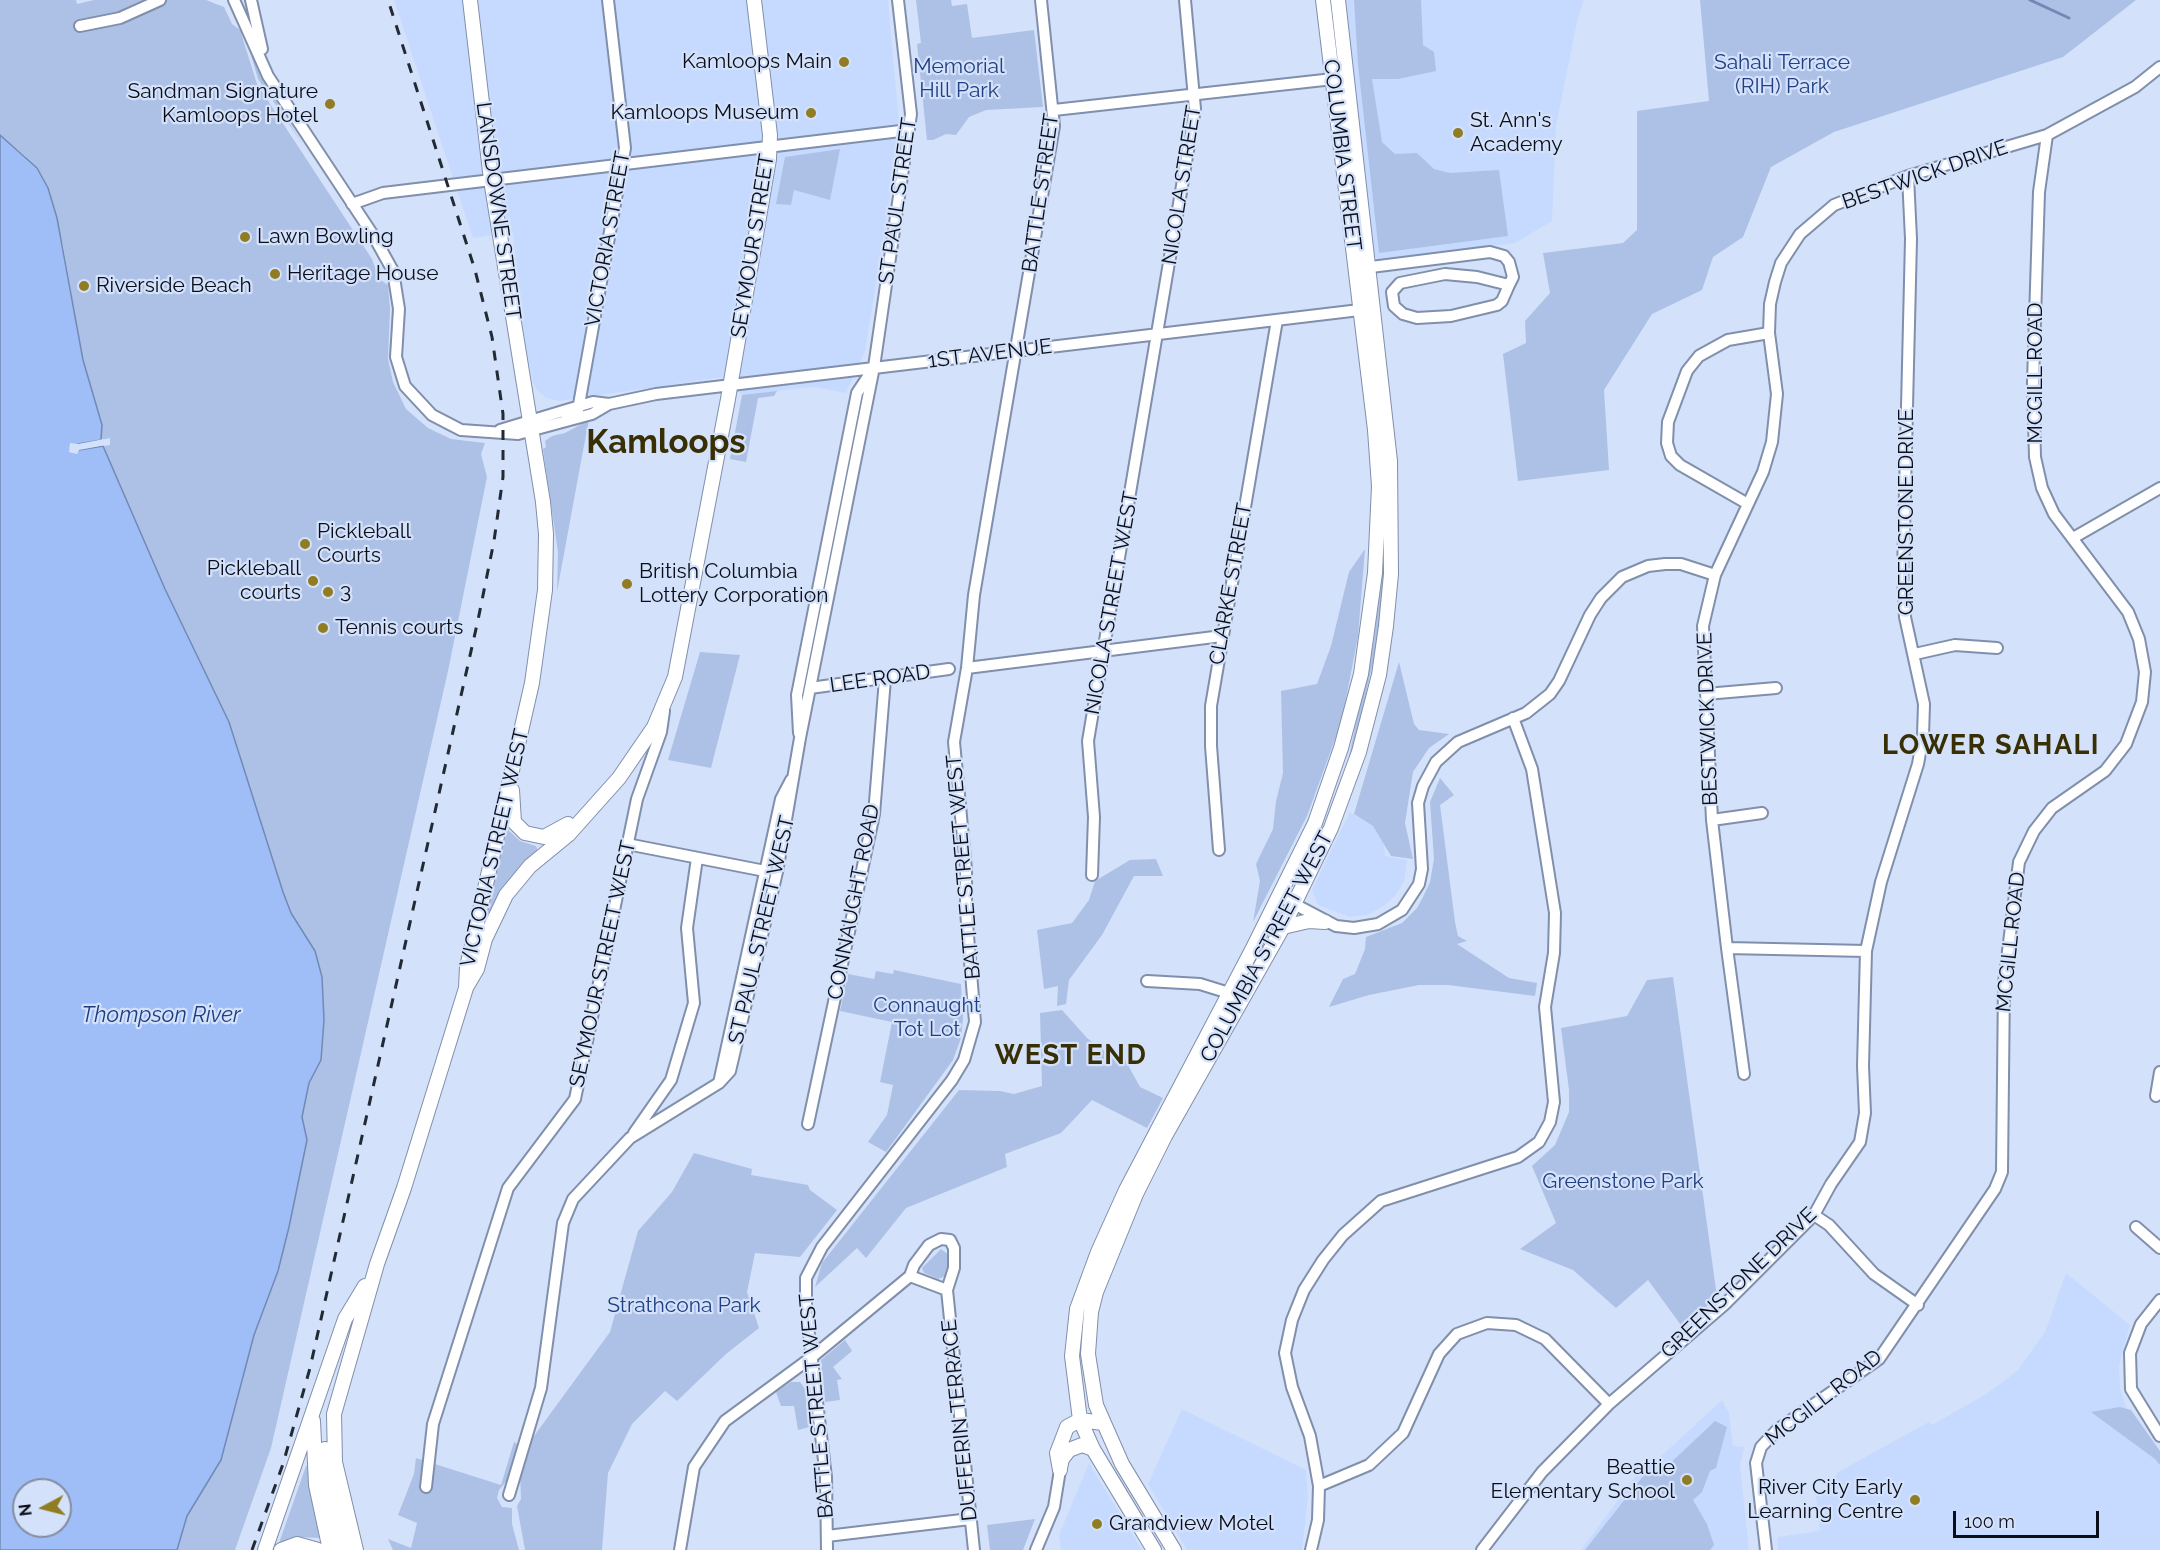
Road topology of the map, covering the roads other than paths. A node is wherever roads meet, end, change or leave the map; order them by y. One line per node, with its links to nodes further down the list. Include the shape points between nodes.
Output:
1 (160, 0): 12 (street, via 114,20)
2 (234, 0): 14 (street)
3 (251, 0): 14 (street)
4 (470, 0): 23 (main road, LANSDOWNE STREET)
5 (608, 0): 21 (street, VICTORIA STREET, via 625,148)
6 (754, 0): 20 (main road, SEYMOUR STREET)
7 (898, 0): 18 (street, ST PAUL STREET, via 911,114)
8 (1041, 0): 17 (street, BATTLE STREET)
9 (1185, 0): 16 (street, NICOLA STREET)
10 (1323, 0): 15 (main road, COLUMBIA STREET)
11 (1338, 0): 25 (main road, COLUMBIA STREET)
12 (80, 26)
13 (2160, 67): 19 (street, BESTWICK DRIVE, via 2135,87)
14 (268, 76): 24 (street)
15 (1333, 79): 16 (street); 25 (main road, COLUMBIA STREET)
16 (1196, 94): 17 (street); 29 (street, NICOLA STREET)
17 (1054, 110): 31 (street, BATTLE STREET)
18 (909, 130): 20 (street); 32 (street, ST PAUL STREET)
19 (2047, 135): 22 (street, BESTWICK DRIVE); 40 (street, MCGILL ROAD, via 2039,192 2033,424 2042,488 2054,514)
20 (770, 146): 21 (street); 33 (main road, SEYMOUR STREET)
21 (623, 163): 23 (street); 35 (street, VICTORIA STREET)
22 (1908, 176): 30 (street, BESTWICK DRIVE, via 1834,205 1800,234 1781,263 1775,282); 45 (street, GREENSTONE DRIVE, via 1911,239 1903,575 1905,617)
23 (491, 180): 24 (street, via 373,195); 37 (main road, LANSDOWNE STREET)
24 (352, 204): 37 (street, via 396,280 396,357 407,389 427,412 466,431 518,434)
25 (1361, 268): 26 (street, via 1490,252 1509,262); 27 (main road, COLUMBIA STREET)
26 (1509, 285): 26 (street, via 1502,301 1494,306 1451,316 1417,318 1398,310 1392,300 1393,290 1400,283 1445,274)
27 (1366, 309): 28 (street, 1ST AVENUE); 65 (main road, COLUMBIA STREET WEST, via 1378,486 1370,624 1361,674 1329,787); 66 (main road, COLUMBIA STREET WEST, via 1391,486 1391,574 1386,626 1359,752 1331,828)
28 (1276, 320): 29 (street, 1ST AVENUE); 42 (street, CLARKE STREET)
29 (1158, 333): 31 (street, 1ST AVENUE); 44 (street, NICOLA STREET WEST)
30 (1769, 333): 39 (street, BESTWICK DRIVE, via 1777,394 1776,421 1768,457); 39 (street, via 1722,342 1699,356 1687,371 1668,422 1671,456)
31 (1017, 351): 32 (street, 1ST AVENUE); 46 (street, BATTLE STREET WEST, via 974,595)
32 (874, 367): 33 (street, 1ST AVENUE); 49 (street, ST PAUL STREET WEST); 54 (street, ST PAUL STREET WEST, via 857,393 797,695)
33 (731, 384): 34 (street, 1ST AVENUE); 52 (main road, SEYMOUR STREET WEST, via 682,645)
34 (609, 404): 35 (street, 1ST AVENUE, via 593,402); 36 (street, 1ST AVENUE, via 592,414)
35 (578, 406): 36 (street, via 575,414); 37 (street, 1ST AVENUE)
36 (550, 424): 37 (street, 1ST AVENUE)
37 (532, 425): 55 (main road, VICTORIA STREET WEST, via 547,562 537,652)
38 (2160, 488): 40 (street)
39 (1748, 504): 41 (street, BESTWICK DRIVE)
40 (2073, 538): 89 (street, MCGILL ROAD, via 2128,612 2139,639 2145,672 2142,702 2136,723 2119,753 2105,771 2052,808 2034,831 2019,862 2003,1003 2002,1172 1995,1189)
41 (1715, 575): 51 (street, BESTWICK DRIVE, via 1703,626); 53 (street, via 1681,564 1665,564 1648,566 1622,577 1590,615 1550,694)
42 (1221, 636): 44 (street); 61 (street, CLARKE STREET, via 1211,706)
43 (1997, 648): 45 (street, via 1955,645)
44 (1105, 651): 46 (street); 64 (street, NICOLA STREET WEST, via 1088,741 1094,817)
45 (1915, 654): 70 (street, GREENSTONE DRIVE, via 1924,704 1923,736 1881,882)
46 (967, 668): 90 (street, BATTLE STREET WEST, via 954,742 975,1003 972,1031 964,1060 952,1080 812,1263 804,1292)
47 (949, 669): 48 (street, LEE ROAD)
48 (885, 679): 49 (street, LEE ROAD); 79 (street, CONNAUGHT ROAD, via 873,814 860,890)
49 (810, 688): 54 (street, ST PAUL STREET WEST)
50 (1776, 688): 51 (street)
51 (1706, 694): 59 (street, BESTWICK DRIVE)
52 (666, 701): 57 (main road, SEYMOUR STREET WEST, via 637,754); 60 (street, SEYMOUR STREET WEST, via 662,732 637,799)
53 (1513, 718): 67 (street, via 1458,742 1428,774 1418,803 1422,869 1419,884 1402,910 1378,924 1354,928); 98 (street, via 1532,769 1555,913 1554,953 1545,1007 1554,1102 1550,1122 1539,1142 1518,1158 1381,1201 1343,1235 1323,1260 1304,1290 1285,1353 1292,1387 1310,1436)
54 (800, 738): 56 (street, ST PAUL STREET WEST)
55 (518, 745): 57 (main road, via 512,809 514,822 525,833 553,834); 72 (main road, VICTORIA STREET WEST, via 466,967)
56 (795, 772): 63 (street, ST PAUL STREET WEST, via 781,799); 77 (street, ST PAUL STREET WEST, via 756,968 730,1071)
57 (594, 806): 72 (main road, SEYMOUR STREET WEST, via 530,866 506,895)
58 (1762, 813): 59 (street)
59 (1712, 820): 69 (street, BESTWICK DRIVE)
60 (627, 844): 62 (street); 99 (street, SEYMOUR STREET WEST, via 575,1099 508,1188 433,1424)
61 (1219, 850)
62 (697, 858): 63 (street); 80 (street, via 687,928 694,1003 671,1080)
63 (765, 871): 77 (street, ST PAUL STREET WEST)
64 (1092, 874)
65 (1279, 896): 66 (street); 73 (main road, COLUMBIA STREET WEST)
66 (1294, 905): 67 (street); 68 (main road, COLUMBIA STREET WEST)
67 (1325, 922): 68 (main road)
68 (1283, 927): 74 (main road, COLUMBIA STREET WEST)
69 (1727, 948): 70 (street); 76 (street, BESTWICK DRIVE)
70 (1866, 951): 81 (street, GREENSTONE DRIVE, via 1865,1113 1860,1142)
71 (1147, 981): 73 (street, via 1200,984)
72 (466, 988): 84 (main road, VICTORIA STREET WEST)
73 (1228, 993): 74 (street); 93 (main road, COLUMBIA STREET WEST, via 1131,1180 1084,1287 1072,1346)
74 (1242, 997): 94 (main road, COLUMBIA STREET WEST, via 1141,1185 1096,1292 1088,1354)
75 (2160, 1072): 78 (street)
76 (1744, 1074)
77 (720, 1083): 80 (street)
78 (2156, 1096)
79 (808, 1124)
80 (630, 1138): 100 (street, via 573,1199 563,1223 541,1388)
81 (1814, 1215): 89 (street, via 1829,1225 1874,1274); 91 (street, GREENSTONE DRIVE, via 1724,1305)
82 (2136, 1227): 83 (street)
83 (2160, 1248)
84 (377, 1264): 86 (main road, VICTORIA STREET WEST); 108 (main road, VICTORIA STREET WEST, via 334,1414 335,1462)
85 (910, 1275): 87 (street, DUFFERIN TERRACE); 87 (street, DUFFERIN TERRACE, via 929,1245 941,1239 950,1240 954,1268); 90 (street)
86 (368, 1280): 92 (main road, VICTORIA STREET WEST, via 345,1318); 107 (main road, via 330,1391 326,1417 327,1470)
87 (947, 1290): 101 (street, DUFFERIN TERRACE)
88 (2160, 1300): 95 (street, via 2141,1324 2130,1353 2131,1389)
89 (1918, 1305): 117 (street, MCGILL ROAD, via 1879,1359 1777,1430 1761,1447 1756,1463)
90 (812, 1357): 102 (street, BATTLE STREET WEST, via 826,1475); 109 (street, via 725,1421 694,1467)
91 (1609, 1404): 98 (street, via 1545,1339 1516,1325 1487,1323 1457,1334 1438,1354 1403,1433 1368,1466); 116 (street, GREENSTONE DRIVE, via 1542,1472)
92 (313, 1413): 103 (main road, VICTORIA STREET WEST); 106 (main road, via 316,1485)
93 (1080, 1420): 94 (main road); 96 (main road, COLUMBIA STREET WEST); 97 (main road, via 1066,1427 1059,1442)
94 (1103, 1423): 114 (main road, COLUMBIA STREET WEST, via 1122,1464)
95 (2160, 1436)
96 (1093, 1449): 97 (main road, via 1082,1445 1069,1450); 113 (main road, COLUMBIA STREET WEST)
97 (1060, 1470): 112 (street, via 1054,1507)
98 (1319, 1486): 115 (street, via 1318,1520)
99 (426, 1487)
100 (509, 1495)
101 (970, 1519): 102 (street); 111 (street, DUFFERIN TERRACE)
102 (827, 1536): 110 (street, BATTLE STREET WEST)
103 (265, 1550)
104 (281, 1550): 105 (main road, via 297,1544)
105 (318, 1550)
106 (330, 1550)
107 (344, 1550)
108 (357, 1550)
109 (680, 1550)
110 (827, 1550)
111 (974, 1550)
112 (1036, 1550)
113 (1154, 1550)
114 (1174, 1550)
115 (1311, 1550)
116 (1482, 1550)
117 (1766, 1550)

